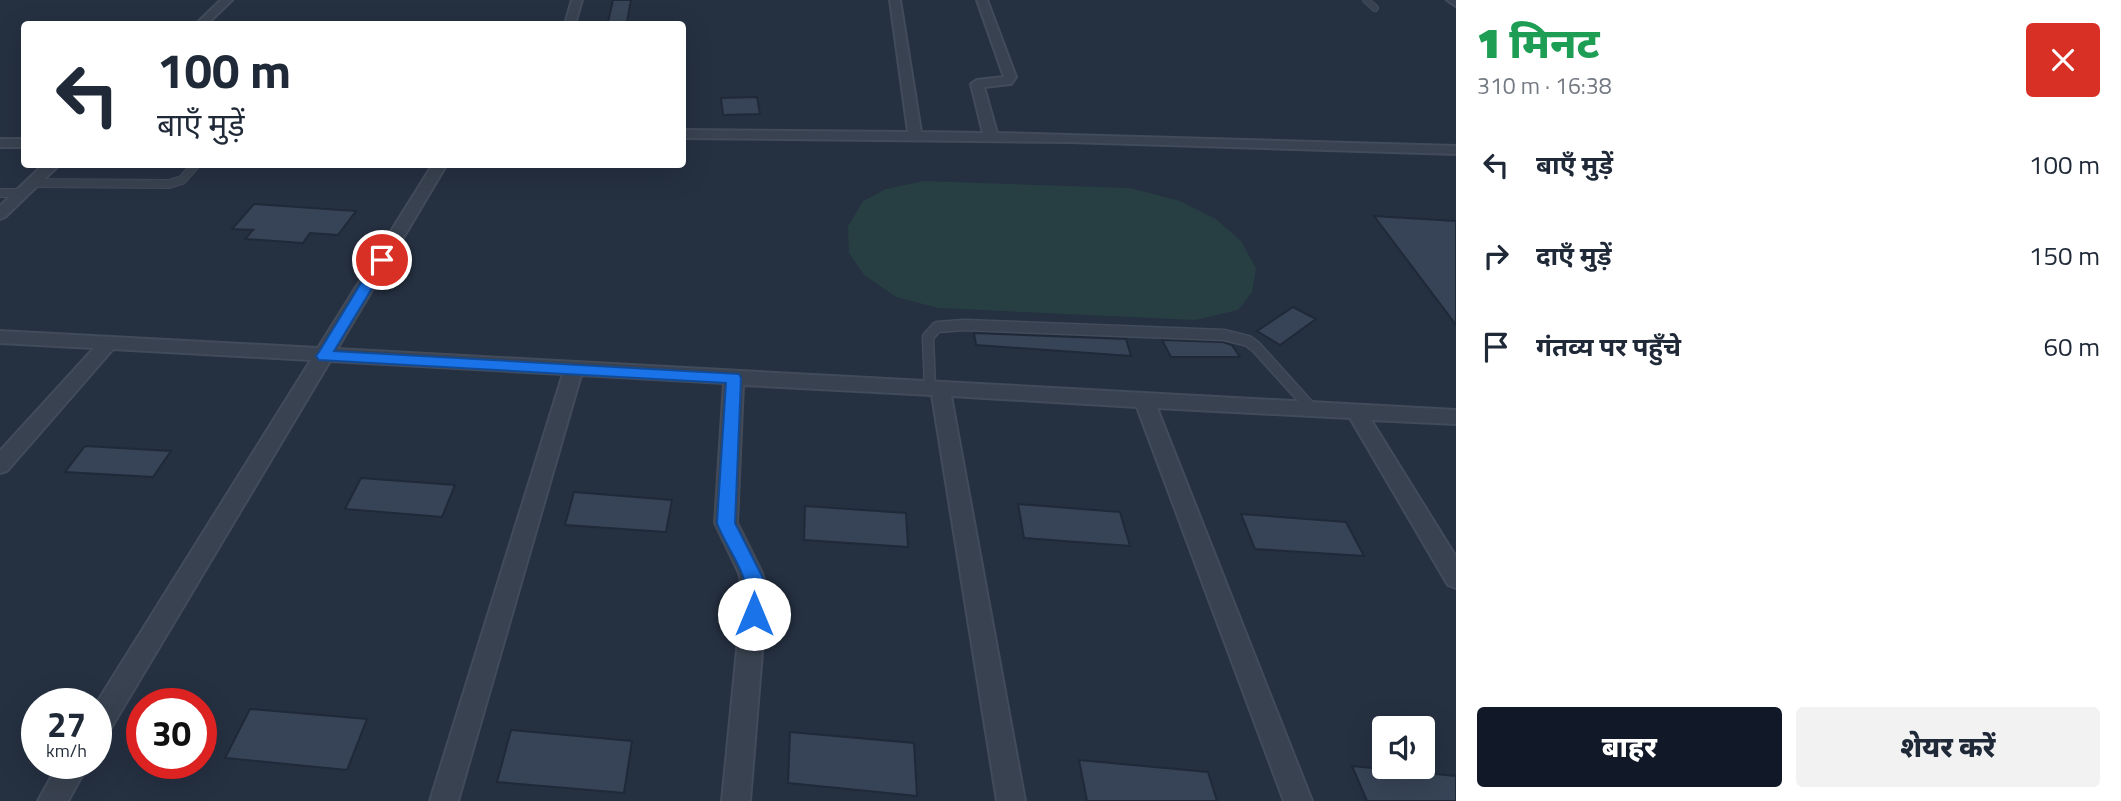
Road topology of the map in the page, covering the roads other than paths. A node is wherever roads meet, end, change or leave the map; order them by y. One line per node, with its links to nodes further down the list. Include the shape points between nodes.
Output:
1 (227, 0): 7 (street)
2 (577, 0): 8 (street)
3 (895, 0): 10 (street)
4 (982, 0): 11 (street, via 1010,78 977,84)
5 (1366, 0): 6 (lane)
6 (1375, 8)
7 (204, 21)
8 (571, 21)
9 (686, 134): 10 (street)
10 (915, 134): 11 (street)
11 (991, 136): 14 (street)
12 (0, 143): 13 (street)
13 (21, 143)
14 (1456, 150)
15 (49, 168): 18 (street)
16 (192, 168): 18 (lane, via 182,180 169,184)
17 (438, 168): 23 (street)
18 (28, 188): 19 (lane); 20 (street)
19 (0, 193)
20 (0, 214)
21 (0, 337): 22 (street)
22 (108, 344): 23 (street); 31 (street)
23 (324, 356): 24 (street); 33 (street)
24 (574, 369): 25 (street); 36 (street)
25 (734, 378): 26 (street); 37 (street, via 726,523 754,578 755,590)
26 (935, 388): 27 (street); 28 (lane, via 928,337 937,327 1205,334 1248,341); 38 (street)
27 (1143, 399): 28 (street); 39 (street)
28 (1311, 408): 29 (street)
29 (1355, 410): 30 (street); 32 (street)
30 (1456, 417)
31 (0, 464)
32 (1456, 578)
33 (112, 703)
34 (65, 779): 35 (street)
35 (52, 801)
36 (444, 801)
37 (736, 801)
38 (1011, 801)
39 (1298, 801)

